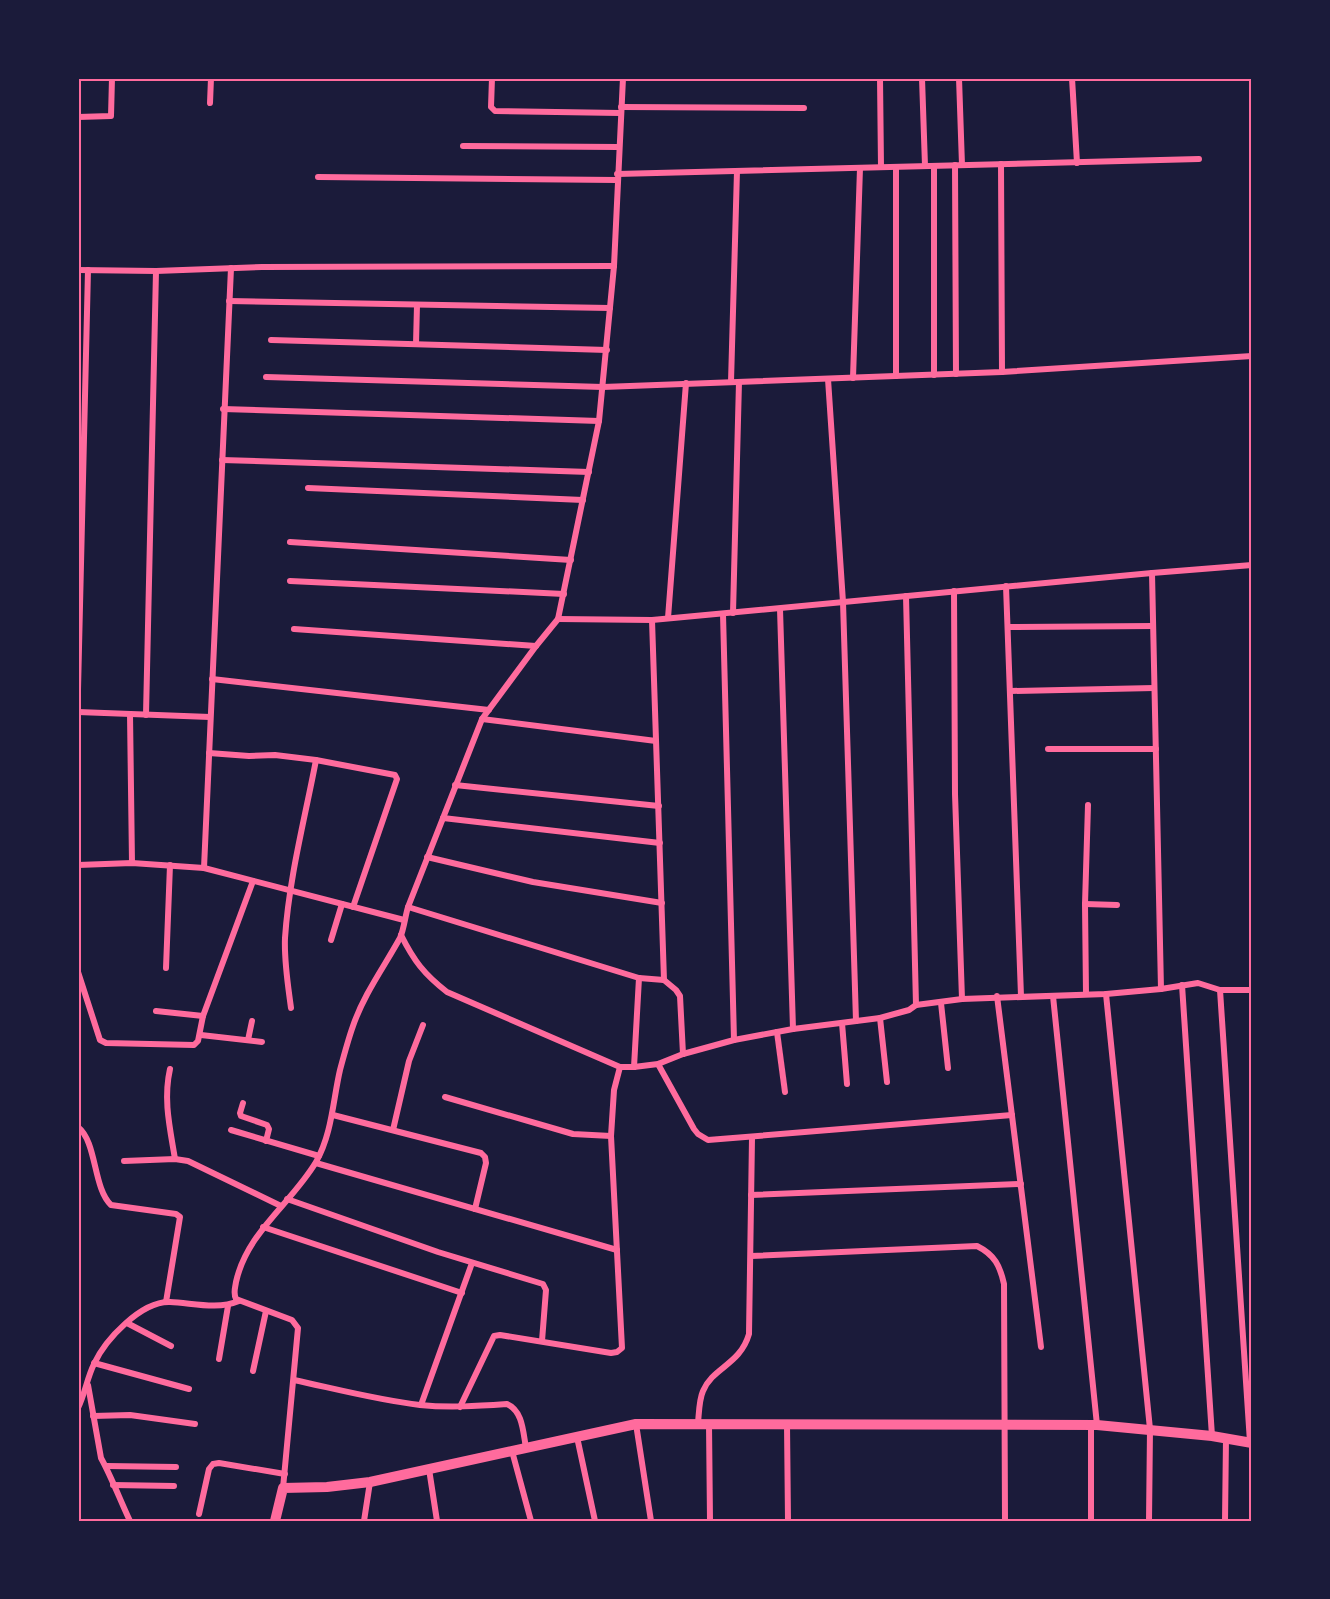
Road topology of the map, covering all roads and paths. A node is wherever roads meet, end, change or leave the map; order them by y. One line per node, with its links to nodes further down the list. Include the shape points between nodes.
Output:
1 (112, 78): 12 (street, via 112,114)
2 (210, 78): 9 (street)
3 (492, 78): 11 (street, via 491,107 495,111)
4 (622, 78): 11 (street)
5 (880, 78): 21 (street)
6 (922, 78): 19 (street)
7 (959, 78): 18 (street)
8 (1072, 78): 16 (street)
9 (210, 103)
10 (804, 108): 11 (street)
11 (620, 110): 14 (street)
12 (78, 117)
13 (463, 146): 14 (street)
14 (618, 147): 26 (street)
15 (1198, 159): 16 (street)
16 (1077, 162): 17 (street)
17 (1001, 164): 18 (street); 41 (street)
18 (959, 165): 20 (street); 42 (street)
19 (925, 166): 20 (street); 22 (street)
20 (934, 166): 43 (street)
21 (881, 167): 22 (street); 23 (street)
22 (896, 167): 44 (street)
23 (860, 168): 24 (street); 46 (street)
24 (737, 171): 26 (street); 48 (street)
25 (318, 177): 26 (street)
26 (617, 177): 27 (street)
27 (614, 266): 28 (street); 34 (street)
28 (231, 268): 31 (street); 32 (street)
29 (78, 270): 30 (street)
30 (88, 270): 31 (street); 38 (street)
31 (156, 271): 85 (street)
32 (229, 301): 33 (street); 52 (street)
33 (417, 304): 34 (street); 37 (street)
34 (610, 308): 39 (street)
35 (271, 340): 37 (street)
36 (78, 345): 38 (street)
37 (416, 345): 39 (street)
38 (86, 346): 80 (street)
39 (607, 350): 51 (street)
40 (1252, 356): 41 (street)
41 (1002, 372): 42 (street)
42 (957, 374): 43 (street)
43 (934, 375): 44 (street)
44 (896, 376): 46 (street)
45 (266, 377): 51 (street)
46 (853, 378): 47 (street)
47 (828, 379): 49 (street); 67 (street)
48 (731, 382): 49 (street); 50 (street)
49 (739, 382): 69 (street)
50 (686, 383): 51 (street); 71 (street)
51 (603, 387): 53 (street)
52 (224, 409): 53 (street); 54 (street)
53 (599, 422): 55 (street)
54 (222, 460): 55 (street); 78 (street)
55 (589, 472): 57 (street)
56 (308, 488): 57 (street)
57 (584, 500): 59 (street)
58 (290, 542): 59 (street)
59 (571, 560): 65 (street)
60 (1252, 565): 61 (street)
61 (1152, 573): 63 (street); 74 (street)
62 (290, 581): 65 (street)
63 (1006, 586): 64 (street); 75 (street)
64 (954, 591): 66 (street); 127 (street)
65 (564, 594): 72 (street)
66 (906, 596): 67 (street); 129 (street)
67 (843, 602): 68 (street); 134 (street)
68 (780, 609): 69 (street); 138 (street)
69 (733, 613): 70 (street)
70 (723, 614): 71 (street); 142 (street)
71 (668, 618): 73 (street)
72 (558, 619): 73 (street); 77 (street)
73 (652, 620): 88 (street)
74 (1153, 626): 75 (street); 79 (street)
75 (1008, 627): 81 (street)
76 (294, 629): 77 (street)
77 (536, 646): 82 (street)
78 (212, 679): 82 (street); 86 (street)
79 (1154, 688): 81 (street); 90 (street)
80 (78, 690)
81 (1011, 691): 125 (street)
82 (489, 710): 87 (street)
83 (78, 712): 84 (street)
84 (130, 714): 85 (street); 99 (street)
85 (146, 715): 86 (street)
86 (210, 717): 91 (street)
87 (482, 719): 88 (street); 93 (street)
88 (656, 741): 95 (street)
89 (1048, 749): 90 (street)
90 (1156, 749): 119 (street)
91 (209, 753): 92 (street); 102 (street)
92 (316, 760): 104 (street); 109 (street, via 393,774 397,778)
93 (455, 785): 95 (street); 96 (street)
94 (1088, 805): 107 (street)
95 (659, 806): 97 (street)
96 (442, 818): 97 (street); 98 (street)
97 (660, 843): 105 (street)
98 (427, 857): 105 (street, via 533,882); 110 (street)
99 (132, 863): 100 (street); 101 (street)
100 (78, 865)
101 (170, 865): 102 (street); 114 (street)
102 (204, 868): 103 (street)
103 (253, 881): 104 (street); 132 (street)
104 (291, 890): 106 (street); 130 (street, via 285,938)
105 (662, 903): 117 (street)
106 (342, 904): 109 (street); 113 (street)
107 (1085, 904): 108 (street); 123 (street)
108 (1117, 905)
109 (352, 907): 111 (street)
110 (408, 907): 111 (street); 116 (street)
111 (404, 920): 112 (street)
112 (401, 935): 146 (street, via 427,977 447,992); 155 (street, via 373,981 354,1024 340,1070)
113 (331, 940)
114 (166, 968)
115 (78, 972): 140 (street, via 97,1037 106,1043 189,1047)
116 (639, 978): 117 (street); 147 (street)
117 (664, 980): 144 (street, via 680,996)
118 (1182, 985): 119 (street); 120 (street, via 1198,983); 201 (street)
119 (1161, 989): 122 (street)
120 (1220, 990): 121 (street); 204 (street)
121 (1252, 990)
122 (1106, 993): 123 (street); 200 (street)
123 (1086, 994): 126 (street)
124 (998, 996): 125 (street); 127 (street); 156 (street)
125 (1021, 996): 126 (street)
126 (1053, 996): 199 (street)
127 (962, 999): 128 (street)
128 (941, 1003): 129 (street); 148 (street)
129 (916, 1005): 133 (street)
130 (291, 1008)
131 (156, 1011): 132 (street)
132 (203, 1016): 140 (street)
133 (880, 1018): 134 (street); 150 (street)
134 (856, 1021): 136 (street)
135 (252, 1022): 141 (street)
136 (842, 1023): 138 (street); 151 (street)
137 (423, 1025): 159 (street)
138 (793, 1029): 139 (street)
139 (777, 1032): 142 (street); 152 (street)
140 (201, 1035): 141 (street)
141 (248, 1040): 143 (street)
142 (734, 1040): 144 (street)
143 (262, 1042)
144 (683, 1054): 145 (street)
145 (658, 1064): 147 (street); 161 (street, via 698,1134 714,1141)
146 (620, 1067): 147 (street); 160 (street)
147 (634, 1067)
148 (948, 1068)
149 (170, 1070): 163 (street, via 166,1102)
150 (887, 1082)
151 (847, 1084)
152 (785, 1092)
153 (445, 1097): 160 (street, via 573,1134)
154 (243, 1103): 162 (street, via 241,1116 267,1125)
155 (333, 1115): 159 (street); 164 (street)
156 (1012, 1115): 161 (street); 166 (street)
157 (78, 1127): 177 (street, via 86,1136 105,1200 180,1217)
158 (231, 1130): 162 (street)
159 (393, 1130): 170 (street, via 483,1155 486,1163)
160 (611, 1136): 172 (street)
161 (752, 1138): 167 (street)
162 (266, 1141): 164 (street)
163 (175, 1159): 165 (street); 169 (street, via 198,1165)
164 (317, 1159): 168 (street); 170 (street)
165 (124, 1161)
166 (1021, 1184): 167 (street); 183 (street)
167 (751, 1195): 173 (street)
168 (287, 1199): 169 (street); 174 (street)
169 (281, 1206): 171 (street)
170 (475, 1209): 172 (street)
171 (263, 1227): 175 (street); 176 (street, via 238,1271 234,1293)
172 (616, 1250): 181 (street, via 623,1345 620,1351 611,1353)
173 (751, 1256): 194 (street, via 746,1346 703,1390); 198 (street, via 977,1246 987,1251 995,1259 1004,1284)
174 (472, 1263): 175 (street); 181 (street, via 544,1286)
175 (462, 1293): 190 (street)
176 (239, 1301): 178 (street); 179 (street)
177 (166, 1302): 178 (street); 180 (street, via 142,1311)
178 (228, 1305): 184 (street)
179 (266, 1311): 186 (street); 187 (street, via 292,1320 298,1328)
180 (127, 1323): 182 (street); 185 (street)
181 (542, 1341): 191 (street, via 494,1336)
182 (171, 1346)
183 (1041, 1347)
184 (219, 1359)
185 (94, 1362): 188 (street); 189 (street)
186 (253, 1371)
187 (294, 1380): 190 (street); 210 (street)
188 (87, 1381): 192 (street); 193 (street)
189 (189, 1389)
190 (421, 1405): 191 (street)
191 (460, 1407): 205 (street, via 514,1407 519,1413)
192 (78, 1408)
193 (93, 1416): 196 (street, via 130,1415); 207 (street, via 101,1458)
194 (703, 1423): 195 (street); 197 (street); 223 (street)
195 (787, 1423): 198 (street); 224 (street)
196 (195, 1424)
197 (636, 1424): 202 (street); 222 (street)
198 (1006, 1425): 199 (street); 225 (street)
199 (1094, 1425): 200 (street); 226 (street)
200 (1150, 1429): 201 (street); 227 (street)
201 (1212, 1436): 203 (street)
202 (577, 1437): 205 (street); 221 (street)
203 (1226, 1438): 204 (street); 228 (street)
204 (1251, 1443)
205 (526, 1448): 206 (street)
206 (512, 1451): 209 (street); 220 (street)
207 (107, 1466): 208 (street); 212 (street)
208 (176, 1467)
209 (429, 1469): 211 (street); 219 (street)
210 (285, 1474): 214 (street); 215 (street, via 213,1464)
211 (370, 1482): 214 (street); 218 (street)
212 (113, 1485): 213 (street); 216 (street)
213 (174, 1486)
214 (283, 1488): 217 (street)
215 (199, 1514)
216 (130, 1521)
217 (275, 1521)
218 (364, 1521)
219 (437, 1521)
220 (531, 1521)
221 (595, 1521)
222 (651, 1521)
223 (710, 1521)
224 (788, 1521)
225 (1005, 1521)
226 (1091, 1521)
227 (1149, 1521)
228 (1225, 1521)

